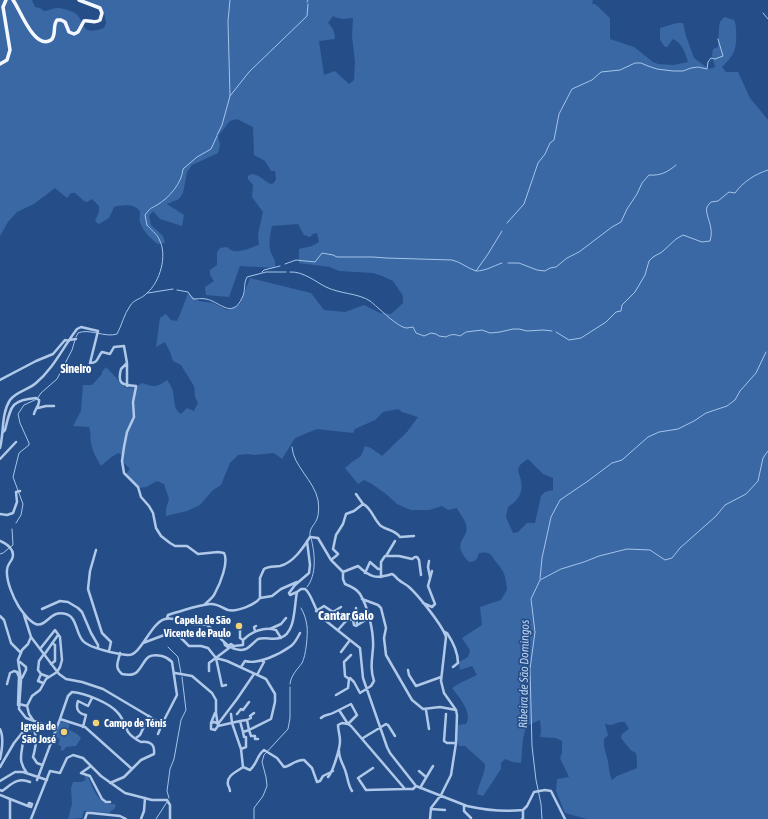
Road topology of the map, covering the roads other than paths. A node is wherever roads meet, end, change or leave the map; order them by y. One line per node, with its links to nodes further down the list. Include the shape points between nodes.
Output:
1 (6, 0): 4 (main road, via 3,7 10,50 7,60)
2 (13, 0): 3 (main road, via 29,29 46,42 53,37 57,20 65,22 69,32 74,34 84,21 100,20 100,8)
3 (79, 0)
4 (0, 64)
5 (75, 339): 6 (street)
6 (69, 341): 7 (street, via 81,327 98,331 90,363 98,360 102,352 110,354 112,348 122,345); 8 (street, via 65,340 49,356); 13 (street, via 36,384 10,400)
7 (127, 363): 9 (street); 9 (street, via 121,368 120,373 122,383)
8 (0, 380)
9 (127, 386): 41 (street, via 136,386 134,417 127,432 122,461 124,473 138,487 141,497 153,513 156,528 161,536 175,546 187,546 198,554 218,552 225,555 225,566 215,593)
10 (54, 406): 11 (street)
11 (37, 407): 12 (street); 13 (street, via 40,401 37,398 22,399 16,403)
12 (34, 414)
13 (2, 432): 15 (street)
14 (16, 442): 16 (street)
15 (0, 447)
16 (0, 459)
17 (18, 491): 20 (street, via 13,513)
18 (356, 494): 19 (street)
19 (363, 504): 21 (street, via 383,527 397,532 400,537); 27 (street, via 346,514 332,549 338,554)
20 (0, 514)
21 (414, 536)
22 (0, 541): 46 (street, via 12,550 7,574 14,597)
23 (307, 541): 27 (street, via 312,536 318,538); 36 (street, via 310,570); 38 (street, via 292,560 281,566 264,569 260,578)
24 (395, 541): 26 (street)
25 (96, 550): 70 (street, via 88,589 102,633 111,642)
26 (386, 556): 29 (street, via 381,562); 33 (street, via 412,559 417,557)
27 (331, 560): 31 (street)
28 (429, 561): 35 (street)
29 (381, 569): 32 (street, via 370,562); 34 (street)
30 (432, 571): 35 (street)
31 (343, 572): 32 (street, via 358,566); 39 (street, via 345,584 360,593)
32 (365, 573): 34 (street)
33 (420, 575)
34 (381, 577): 40 (street, via 394,574)
35 (430, 577): 40 (street, via 428,586 435,604 432,607)
36 (299, 581): 37 (street, via 289,593 290,595); 38 (street, via 272,596)
37 (297, 592): 45 (street, via 305,589); 61 (street, via 291,626 287,635)
38 (260, 598): 41 (street, via 252,605 231,610 214,604)
39 (362, 599): 50 (street); 105 (street, via 381,608 386,628 386,655 412,700)
40 (423, 602): 57 (street)
41 (204, 605): 48 (street, via 174,613)
42 (341, 607): 45 (street, via 333,612 324,606)
43 (356, 608): 51 (street)
44 (42, 609): 68 (street, via 60,601 78,608)
45 (316, 611): 55 (street, via 321,618)
46 (24, 614): 60 (street); 68 (street, via 37,625 59,613 68,615 84,642)
47 (0, 616): 71 (street, via 4,620 11,643)
48 (168, 618): 64 (street, via 207,625); 66 (street, via 160,621)
49 (286, 618): 54 (street, via 281,624)
50 (369, 618): 51 (street); 98 (street, via 374,681)
51 (357, 625): 55 (street, via 350,619)
52 (256, 626): 56 (street)
53 (240, 629): 62 (street)
54 (269, 629): 56 (street); 61 (street, via 276,630)
55 (338, 630): 63 (street)
56 (255, 631): 62 (street)
57 (444, 632): 80 (street, via 450,637 457,654 458,663); 91 (street, via 446,637)
58 (300, 633): 77 (street, via 292,645)
59 (58, 635): 65 (street); 69 (street, via 55,630); 84 (street, via 62,660)
60 (31, 637): 69 (street); 71 (street)
61 (281, 638): 67 (street, via 258,639 244,649)
62 (242, 640): 67 (street, via 241,646)
63 (350, 640): 72 (street); 98 (street, via 360,648 361,670)
64 (224, 642): 67 (street); 76 (street, via 229,648)
65 (52, 643): 74 (street); 79 (street, via 55,645 55,661)
66 (142, 643): 73 (street, via 132,654); 76 (street, via 167,634 180,637 189,646 208,648)
67 (228, 646)
68 (98, 648): 70 (street)
69 (40, 649): 74 (street)
70 (109, 651): 73 (street)
71 (21, 652): 78 (street)
72 (341, 652)
73 (120, 653): 85 (street, via 117,670 122,674 137,673 145,659 155,655 170,659)
74 (44, 654): 79 (street); 86 (street, via 38,666)
75 (351, 655): 92 (street, via 344,662 346,676)
76 (216, 658): 81 (street); 83 (street, via 209,663); 97 (street, via 222,686)
77 (262, 660): 81 (street, via 251,663 245,661); 89 (street, via 264,662)
78 (19, 662): 93 (street); 93 (street, via 26,667)
79 (51, 664): 84 (street)
80 (453, 667)
81 (241, 668): 87 (street)
82 (408, 670): 91 (street, via 416,686)
83 (209, 671)
84 (57, 672): 90 (street); 112 (street, via 66,679 103,689)
85 (174, 673): 88 (street); 94 (street)
86 (41, 674): 90 (street); 95 (street, via 38,681)
87 (254, 674): 89 (street); 113 (street)
88 (182, 675): 94 (street); 111 (street, via 192,676 212,694 216,700)
89 (257, 675): 129 (street, via 266,679 271,686 275,702 271,719)
90 (50, 677): 95 (street)
91 (441, 677): 106 (street, via 444,692)
92 (349, 679): 98 (street, via 352,679 359,693); 99 (street, via 348,688)
93 (21, 680): 102 (street)
94 (176, 680): 121 (street, via 177,695)
95 (43, 683): 103 (street)
96 (7, 684): 102 (street, via 10,672 17,672)
97 (226, 685)
98 (367, 689): 125 (street)
99 (336, 695)
100 (92, 698): 115 (street, via 79,692 72,692 68,696); 124 (street, via 88,706 78,702 77,704 80,714 86,715); 134 (street, via 118,713 129,734)
101 (249, 702): 109 (street)
102 (19, 706): 103 (street); 117 (street, via 19,712)
103 (27, 706): 117 (street)
104 (339, 710): 114 (street); 123 (street); 123 (street, via 351,704 358,715)
105 (426, 710): 106 (street, via 432,707); 128 (street)
106 (456, 710): 139 (street)
107 (254, 713): 116 (street)
108 (231, 714): 120 (street)
109 (237, 714)
110 (446, 714): 139 (street, via 444,741)
111 (216, 715): 113 (street); 119 (street); 122 (street)
112 (149, 716): 121 (street); 134 (street)
113 (222, 718): 122 (street)
114 (322, 718)
115 (60, 719): 124 (street); 127 (street)
116 (247, 720): 118 (street); 129 (street)
117 (34, 721): 127 (street)
118 (240, 721): 120 (street); 130 (street)
119 (211, 723): 122 (street); 122 (street, via 214,730 218,729)
120 (232, 723): 122 (street); 140 (street)
121 (162, 724): 132 (street)
122 (218, 724)
123 (348, 724): 135 (street); 141 (street, via 338,725)
124 (83, 727): 149 (street)
125 (380, 727): 133 (street, via 388,725); 135 (street); 160 (street, via 390,753)
126 (0, 729): 142 (street)
127 (56, 729): 143 (street)
128 (429, 729)
129 (249, 730): 130 (street); 138 (street, via 251,736)
130 (243, 732): 140 (street, via 247,743 246,747)
131 (23, 733): 136 (street); 137 (street); 143 (street, via 34,728 36,745 33,757)
132 (158, 734)
133 (395, 736)
134 (136, 738): 149 (street, via 140,742 151,742 155,752)
135 (363, 738): 162 (street)
136 (17, 739): 137 (street); 146 (street)
137 (24, 739): 152 (street, via 20,758)
138 (258, 739)
139 (456, 743): 167 (street, via 451,775)
140 (241, 749): 147 (street)
141 (339, 751): 150 (street); 164 (street)
142 (0, 759)
143 (42, 765): 155 (street)
144 (91, 766): 156 (street, via 83,758 73,755 67,758 57,773 50,771); 159 (street); 170 (street, via 80,773 90,776 102,799)
145 (433, 766): 154 (street)
146 (0, 767)
147 (243, 767): 150 (street, via 250,770 255,766 264,750 277,758 284,767 304,760 312,768 318,782); 165 (street, via 229,778)
148 (373, 768): 162 (street, via 358,778 366,790)
149 (132, 769): 159 (street, via 124,777)
150 (333, 771): 153 (street)
151 (419, 771): 154 (street)
152 (27, 773): 155 (street); 157 (street, via 15,772)
153 (328, 777)
154 (426, 777): 161 (street)
155 (38, 779): 156 (street)
156 (46, 780): 178 (street)
157 (0, 781)
158 (30, 782): 163 (street, via 16,781)
159 (110, 782): 168 (street, via 125,793)
160 (416, 786): 161 (street); 162 (street, via 413,789)
161 (420, 788): 167 (street)
162 (405, 789)
163 (0, 790)
164 (352, 791)
165 (230, 792)
166 (0, 795): 169 (street)
167 (441, 795): 171 (street); 173 (street)
168 (144, 798): 181 (street); 182 (street, via 167,800 170,805)
169 (10, 799): 172 (street); 177 (street)
170 (110, 802)
171 (464, 805): 175 (street, via 483,809); 176 (street, via 464,811)
172 (28, 806)
173 (430, 809): 174 (street); 183 (street)
174 (445, 810)
175 (523, 810): 184 (street); 185 (street, via 534,792 551,791)
176 (471, 818)
177 (10, 819)
178 (31, 819)
179 (85, 819): 180 (street, via 87,814 91,813)
180 (126, 819)
181 (141, 819)
182 (170, 819)
183 (430, 819)
184 (522, 819)
185 (565, 819)

